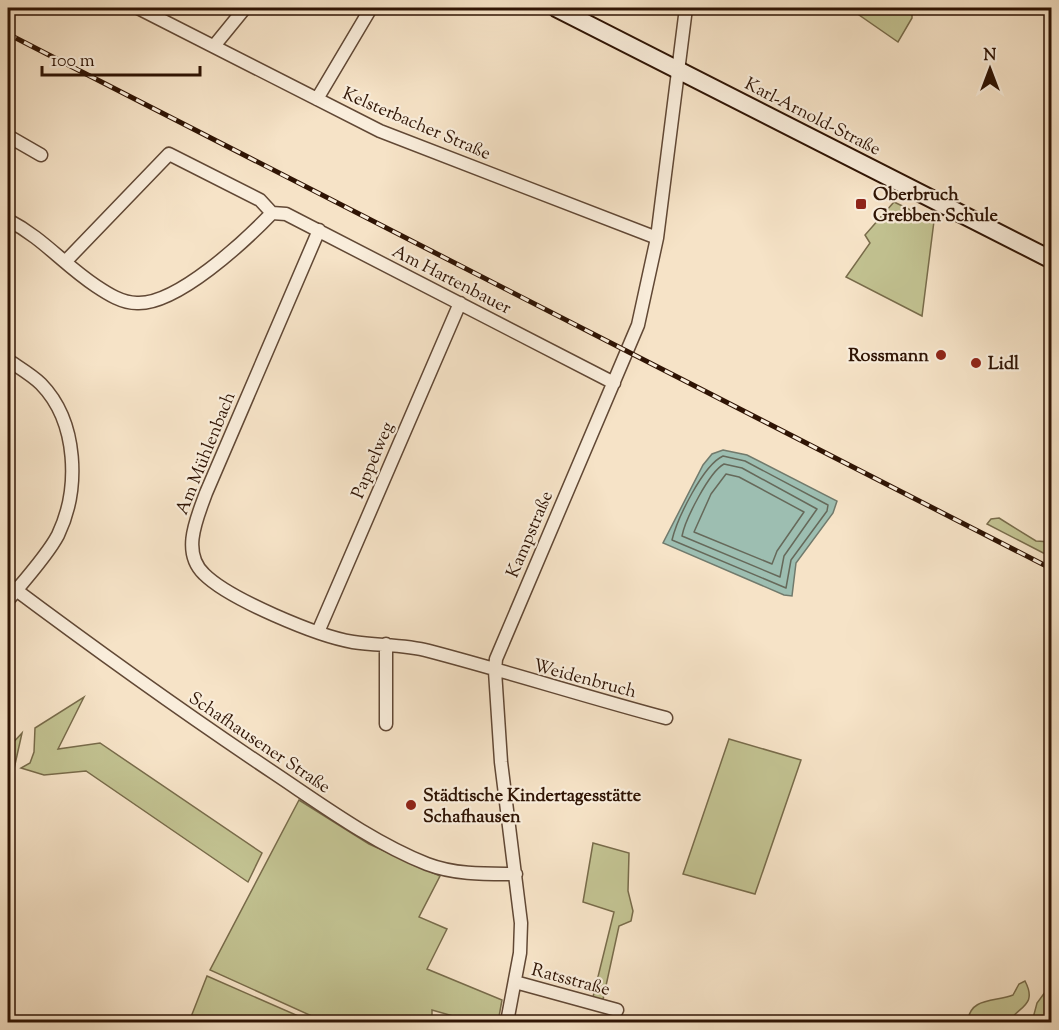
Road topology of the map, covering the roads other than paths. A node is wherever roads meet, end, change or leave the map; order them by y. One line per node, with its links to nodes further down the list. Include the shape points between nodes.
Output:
1 (138, 8): 6 (street, Kelsterbacher Straße)
2 (245, 8): 6 (street)
3 (371, 8): 8 (street)
4 (556, 8): 7 (main road, Karl-Arnold-Straße)
5 (686, 8): 7 (street, Kampstraße)
6 (214, 46): 8 (street, Kelsterbacher Straße)
7 (677, 69): 14 (street, Kampstraße); 15 (main road, Karl-Arnold-Straße)
8 (317, 99): 14 (street, Kelsterbacher Straße, via 380,130)
9 (8, 136): 10 (street)
10 (41, 155)
11 (272, 213): 13 (street, Am Hartenbauer, via 286,214); 16 (street, via 223,260 158,301 136,303 119,299); 16 (street, Am Hartenbauer, via 260,200 170,153)
12 (8, 220): 16 (street, via 33,233)
13 (320, 230): 17 (street, Am Hartenbauer); 21 (street, Am Mühlenbach, via 206,493 194,527 192,553 203,574 226,591)
14 (657, 238): 19 (street, Kampstraße, via 638,325)
15 (1052, 260)
16 (65, 262)
17 (460, 303): 19 (street, Am Hartenbauer); 21 (street, Pappelweg)
18 (8, 360): 20 (street, via 41,385 55,405 69,434 73,463 68,506 57,536)
19 (614, 383): 23 (street, Kampstraße, via 500,648)
20 (10, 592): 26 (street, Schafhausener Straße, via 298,790 388,845 452,871)
21 (318, 632): 22 (street, Am Mühlenbach, via 352,642)
22 (386, 644): 23 (street, Am Mühlenbach, via 428,651); 25 (street)
23 (495, 671): 24 (street, Weidenbruch); 26 (street, Kampstraße, via 502,774)
24 (666, 718)
25 (386, 724)
26 (516, 874): 27 (street, Kampstraße, via 521,923)
27 (515, 982): 28 (street, Ratsstraße); 29 (street, Kampstraße)
28 (617, 1010)
29 (507, 1023)

